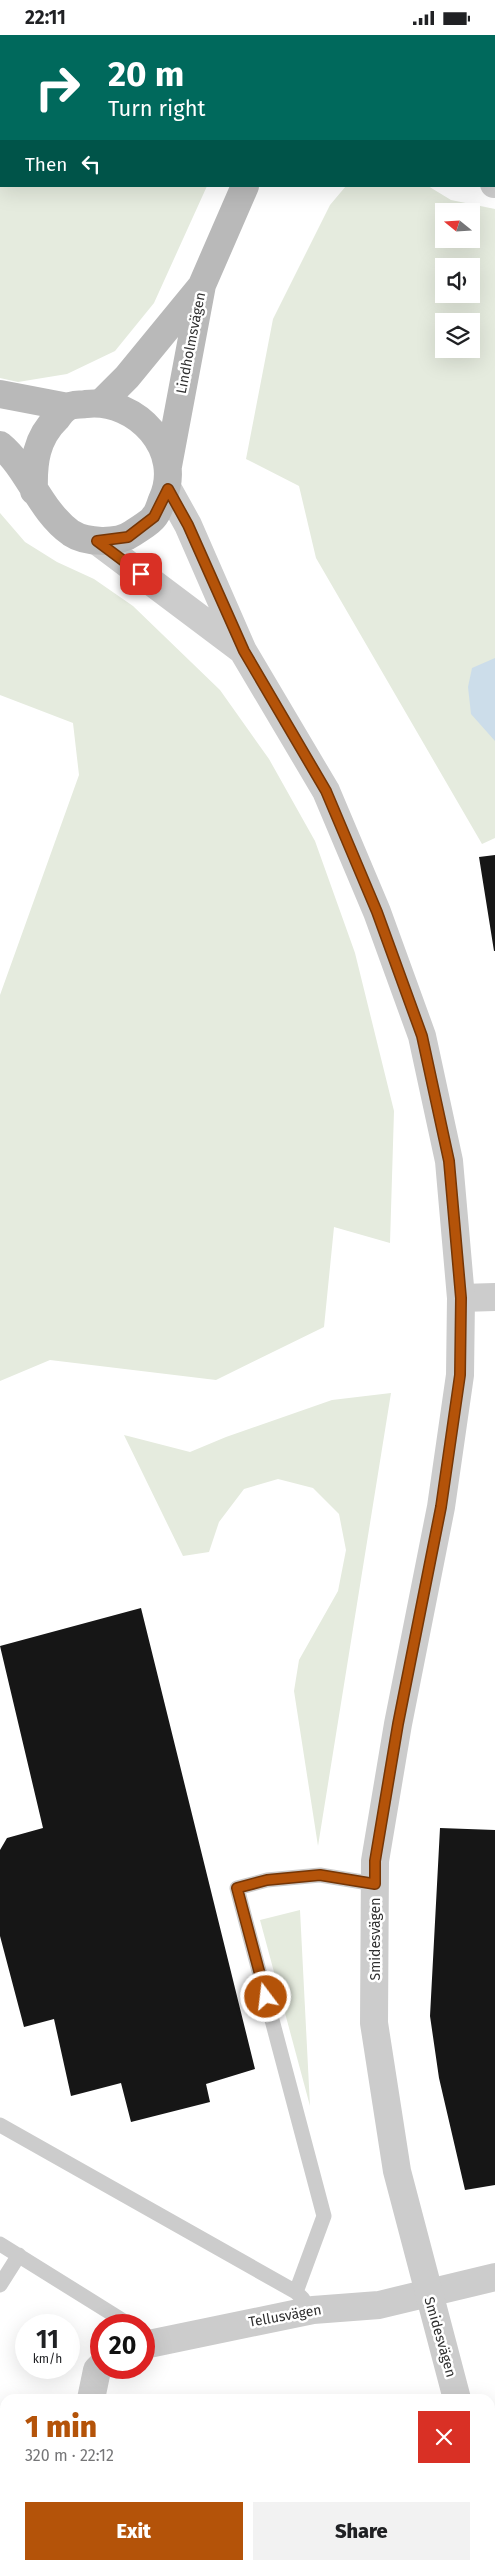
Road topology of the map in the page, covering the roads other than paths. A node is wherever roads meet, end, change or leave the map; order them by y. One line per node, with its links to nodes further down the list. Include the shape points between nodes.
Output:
1 (245, 187): 2 (main road)
2 (202, 285): 4 (main road, Lindholmsvägen, via 127,377); 7 (main road, Lindholmsvägen)
3 (0, 394): 5 (main road)
4 (101, 403): 5 (main road); 7 (main road, via 128,410 147,425 161,445)
5 (68, 407): 8 (main road, via 50,424 38,446 33,468)
6 (0, 445): 8 (main road, via 9,452)
7 (168, 477): 9 (main road, via 154,517 128,537); 10 (street, Smidesvägen)
8 (34, 491): 9 (main road, via 54,519 73,534)
9 (97, 541): 10 (street, Smidesvägen)
10 (244, 651): 12 (street, Smidesvägen, via 326,791 377,912 422,1036 449,1161)
11 (495, 1297): 12 (street)
12 (461, 1298): 13 (street, Smidesvägen, via 460,1375 441,1507 398,1724 375,1861)
13 (375, 1884): 19 (street, Smidesvägen, via 374,2023 397,2171); 20 (lane, via 320,1875 267,1880 237,1888 324,2217)
14 (0, 2125): 20 (lane)
15 (0, 2243): 16 (lane)
16 (19, 2255): 18 (lane); 21 (lane)
17 (495, 2277): 19 (street, Tellusvägen)
18 (0, 2285)
19 (427, 2293): 20 (street, Tellusvägen, via 379,2305); 25 (street, Smidesvägen)
20 (305, 2301): 22 (street, Tellusvägen)
21 (113, 2314)
22 (155, 2340)
23 (95, 2379): 24 (street)
24 (92, 2394)
25 (456, 2394)

